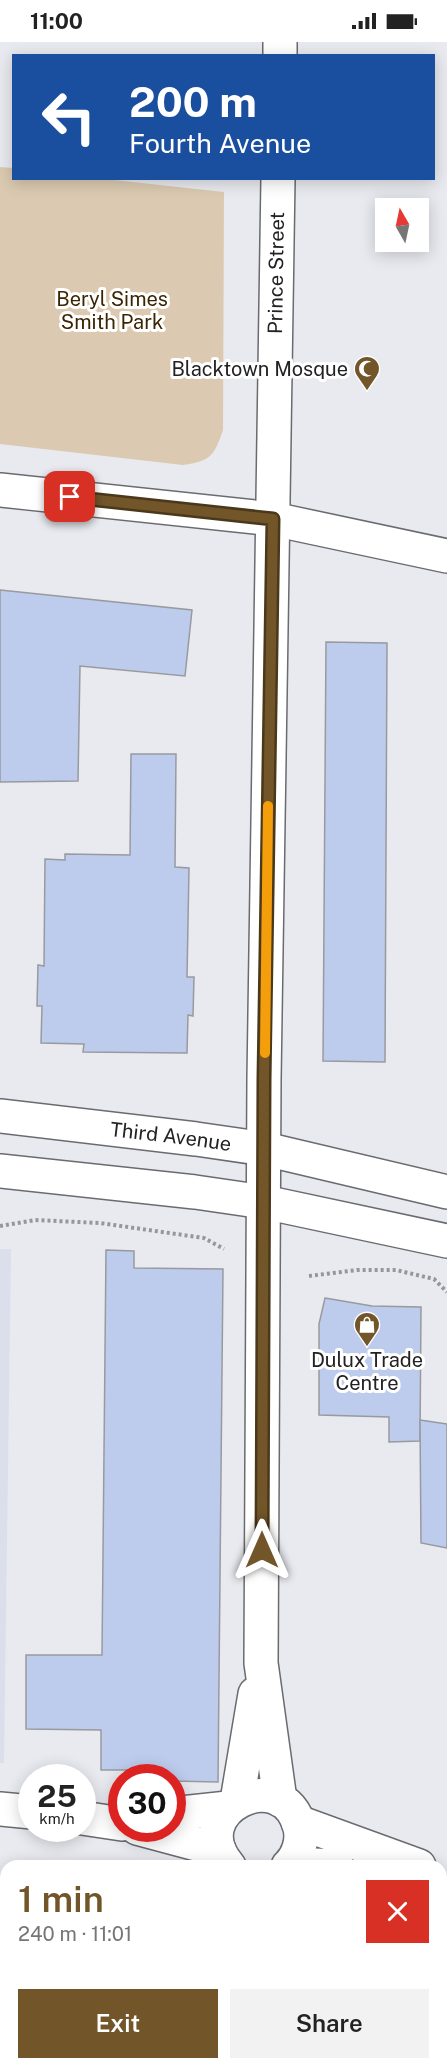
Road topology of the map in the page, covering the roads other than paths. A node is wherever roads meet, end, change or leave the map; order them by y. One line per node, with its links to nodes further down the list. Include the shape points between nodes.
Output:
1 (278, 180): 3 (street, Prince Street)
2 (0, 490): 3 (street)
3 (273, 519): 4 (street); 6 (street, Prince Street)
4 (447, 556)
5 (0, 1116): 6 (street, Third Avenue)
6 (265, 1149): 8 (street, Third Avenue); 9 (street, Prince Street)
7 (0, 1171): 9 (street)
8 (447, 1192)
9 (264, 1202): 10 (street); 11 (street, Prince Street)
10 (447, 1241)
11 (261, 1663): 12 (street, Prince Street); 15 (street, Prince Street)
12 (233, 1805): 15 (street, via 258,1795 269,1796); 16 (street); 18 (street, Prince Street, via 218,1828 217,1839)
13 (0, 1809): 14 (street)
14 (18, 1811)
15 (289, 1811): 19 (street, Prince Street, via 301,1833); 20 (street)
16 (186, 1812)
17 (175, 1842): 18 (street)
18 (224, 1858)
19 (293, 1860)
20 (405, 1860)

